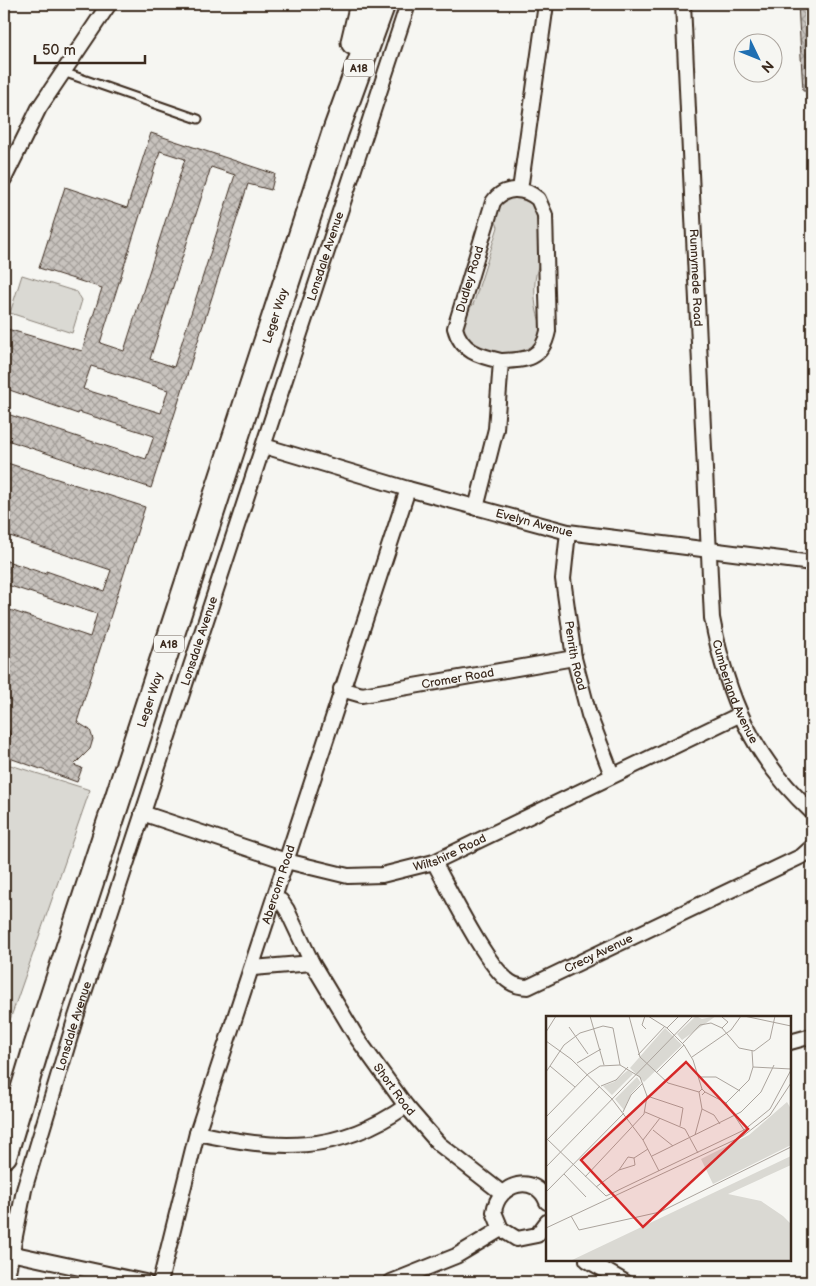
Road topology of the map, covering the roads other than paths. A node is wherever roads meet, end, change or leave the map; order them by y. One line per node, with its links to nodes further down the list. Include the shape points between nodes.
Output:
1 (109, 4): 7 (street)
2 (363, 4): 9 (highway, Leger Way / A18)
3 (382, 4): 9 (highway, Leger Way / A18)
4 (408, 4): 13 (street, Lonsdale Avenue)
5 (546, 4): 11 (street)
6 (683, 4): 17 (street, Runnymede Road)
7 (62, 72): 8 (lane); 10 (street, via 39,108)
8 (198, 119)
9 (335, 133): 35 (highway, Leger Way / A18)
10 (4, 179)
11 (520, 190): 12 (street, Dudley Road, via 538,199 544,215 548,332 546,342 536,355 528,359); 12 (street, Dudley Road, via 504,192 493,202 455,328 469,351)
12 (501, 361): 15 (street, via 496,429)
13 (264, 446): 14 (street, Evelyn Avenue); 24 (street, Lonsdale Avenue)
14 (408, 489): 15 (street, Evelyn Avenue); 20 (street, Abercorn Road)
15 (476, 508): 16 (street, Evelyn Avenue)
16 (568, 532): 17 (street, Evelyn Avenue); 19 (street, Penrith Road, via 563,579)
17 (708, 550): 18 (street, Evelyn Avenue); 21 (street, Cumberland Avenue, via 712,618 720,660)
18 (812, 563)
19 (574, 658): 20 (street, Cromer Road, via 362,695); 22 (street, Penrith Road)
20 (341, 689): 26 (street, Abercorn Road)
21 (740, 716): 22 (street, Wiltshire Road); 23 (street, Cumberland Avenue, via 783,782)
22 (612, 775): 27 (street, Wiltshire Road)
23 (812, 812)
24 (142, 813): 26 (street, Wiltshire Road); 40 (street, Lonsdale Avenue, via 75,1020 24,1190)
25 (812, 847): 27 (street, Crecy Avenue, via 802,856 528,986 518,987 498,970)
26 (286, 861): 27 (street, Wiltshire Road, via 348,876 410,870); 28 (street, Abercorn Road)
27 (434, 862)
28 (274, 898): 29 (street, Short Road, via 281,901 287,910); 30 (street, Abercorn Road)
29 (312, 963): 30 (street); 33 (street, Short Road, via 357,1038)
30 (253, 968): 34 (street, Abercorn Road)
31 (812, 1036): 32 (street)
32 (791, 1042)
33 (406, 1106): 34 (street, via 373,1127 346,1137 311,1144 268,1146); 37 (street, Short Road, via 439,1144)
34 (198, 1133): 44 (street, Abercorn Road)
35 (4, 1155)
36 (545, 1192): 37 (street, via 521,1184)
37 (502, 1193): 39 (street, via 494,1212)
38 (546, 1227): 39 (street, via 537,1235 522,1239 508,1236)
39 (501, 1230): 45 (street, via 456,1256)
40 (10, 1253): 42 (street, Lonsdale Avenue); 43 (street)
41 (589, 1261): 46 (street)
42 (6, 1282)
43 (145, 1282)
44 (160, 1282)
45 (391, 1282)
46 (625, 1282)

